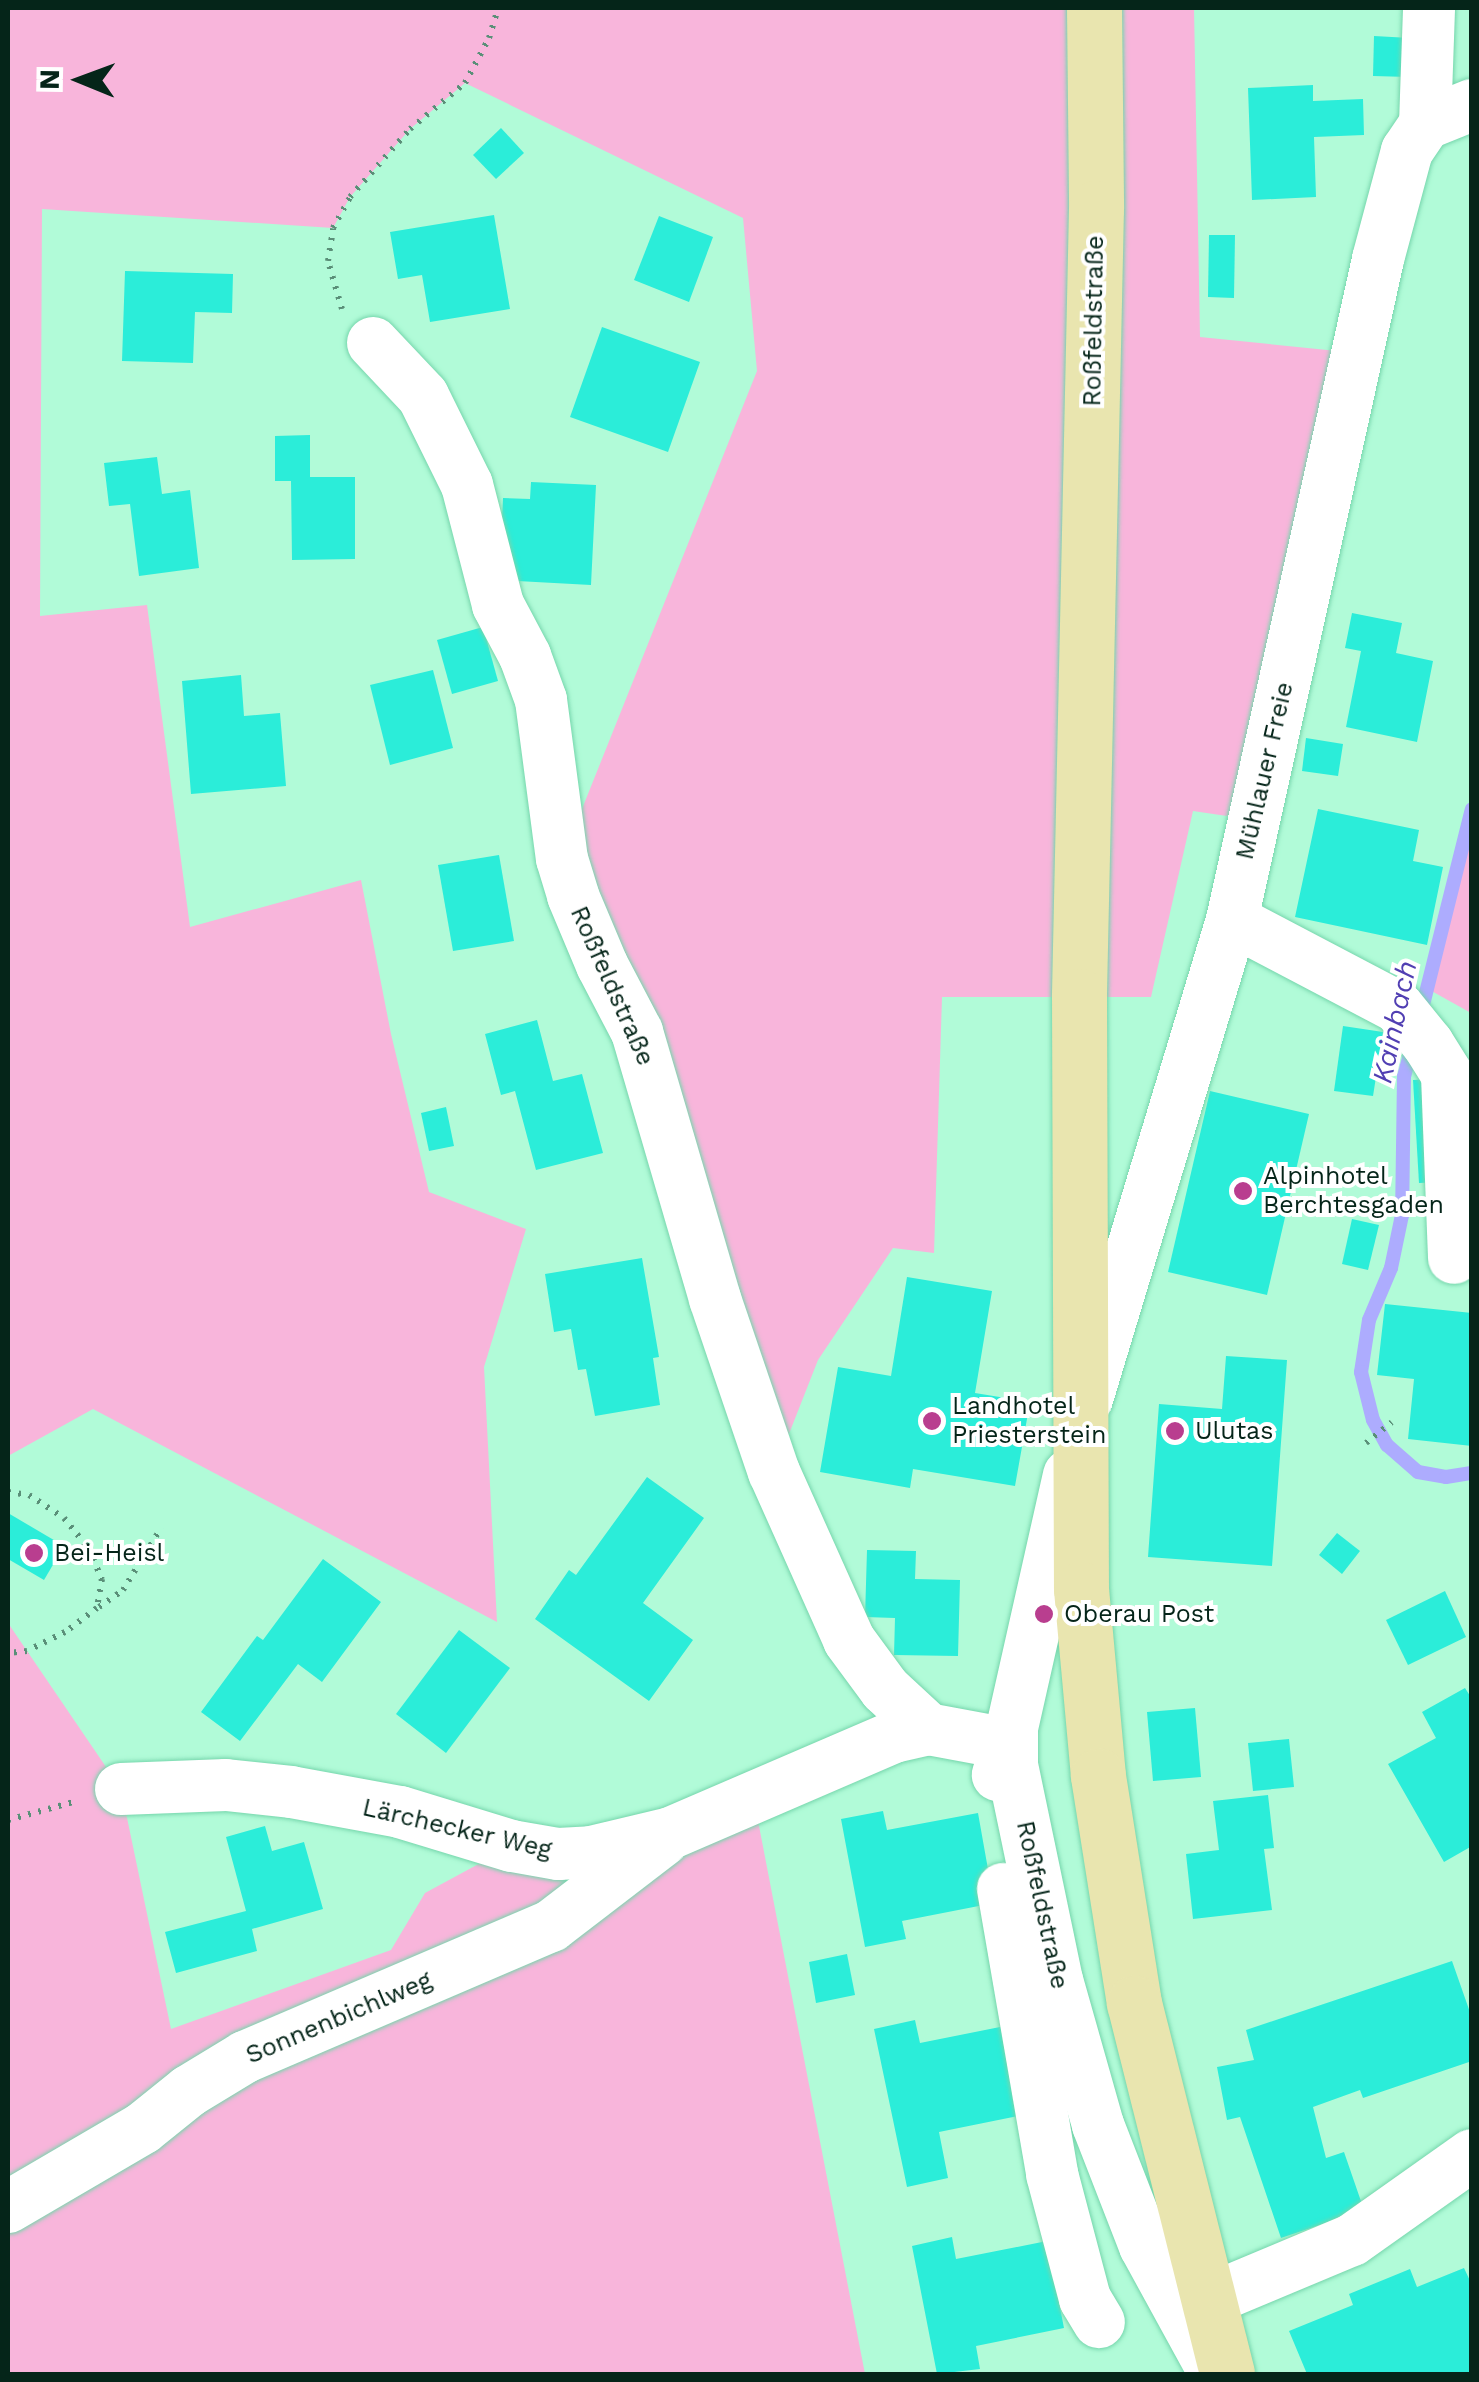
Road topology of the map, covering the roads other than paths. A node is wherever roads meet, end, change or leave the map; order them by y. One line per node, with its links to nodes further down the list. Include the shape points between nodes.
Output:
1 (1094, 8): 7 (main road, Roßfeldstraße, via 1096,208 1079,996)
2 (1429, 8): 3 (street, Mühlauer Freie)
3 (1448, 115): 5 (street, Mühlauer Freie, via 1406,150)
4 (373, 343): 8 (street, Roßfeldstraße, via 422,396 466,486 498,605 541,700 573,896 638,1032 714,1299 774,1472 849,1640 885,1690)
5 (1232, 920): 6 (street, via 1413,1026 1447,1075); 7 (street, Mühlauer Freie)
6 (1454, 1258)
7 (1083, 1414): 9 (street, Roßfeldstraße); 14 (main road, Roßfeldstraße, via 1081,1589 1098,1776 1134,2003)
8 (928, 1729): 9 (street, Lärchecker Weg); 11 (street, Lärchecker Weg, via 894,1736)
9 (1009, 1744): 15 (street, via 988,1802 1052,2174 1085,2298); 16 (street, Roßfeldstraße, via 1057,1980 1098,2125 1145,2246)
10 (121, 1789): 11 (street, Lärchecker Weg, via 226,1785 291,1792 400,1812 558,1854)
11 (671, 1833): 13 (street, Sonnenbichlweg, via 551,1926 246,2057)
12 (1472, 2155): 14 (street, via 1352,2240)
13 (8, 2208)
14 (1206, 2301): 17 (main road, Roßfeldstraße)
15 (1100, 2322)
16 (1215, 2374)
17 (1227, 2374)

